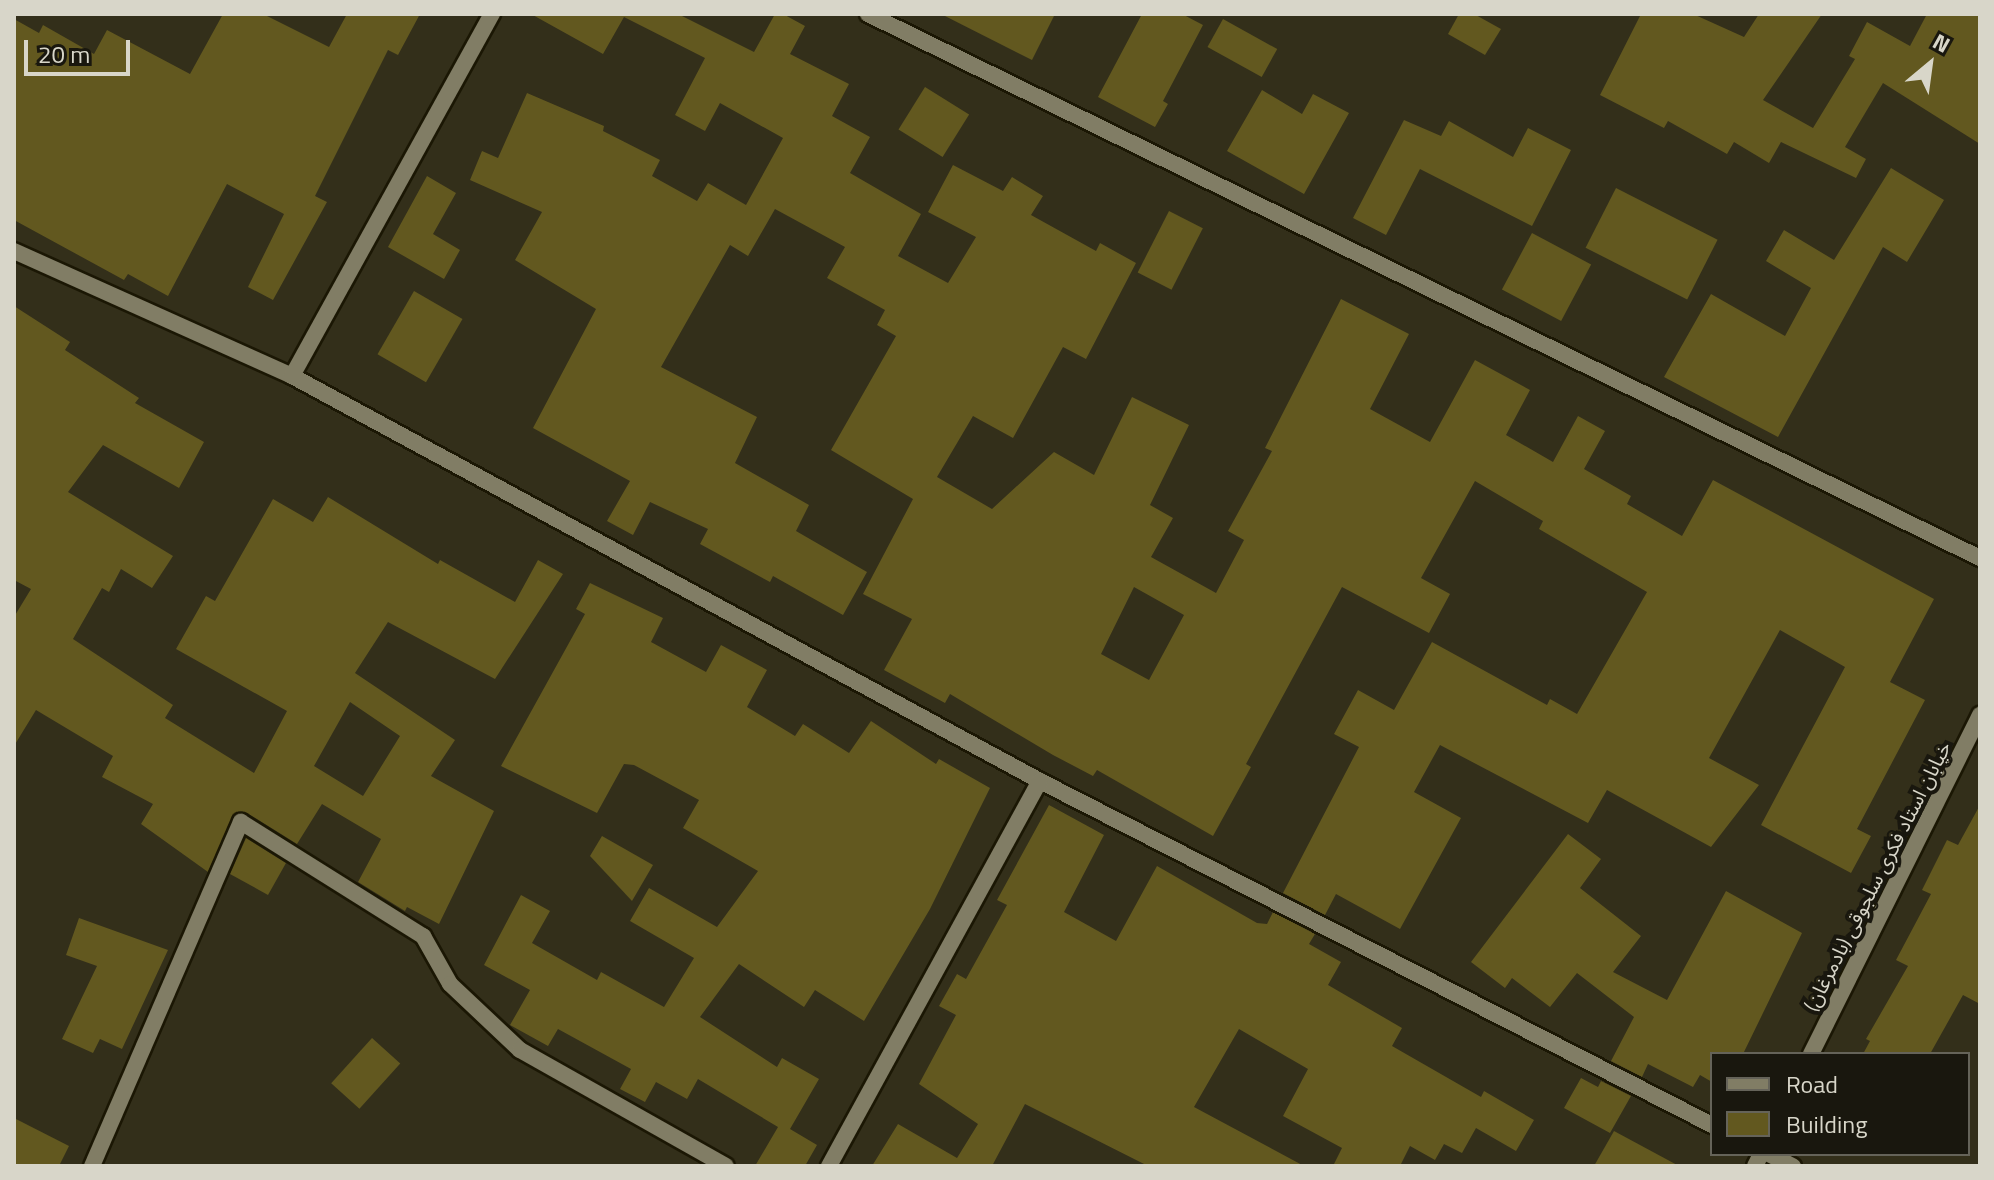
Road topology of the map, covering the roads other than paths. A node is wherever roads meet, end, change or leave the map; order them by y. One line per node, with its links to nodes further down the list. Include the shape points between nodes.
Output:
1 (492, 14): 4 (street)
2 (868, 14): 5 (street)
3 (14, 251): 4 (street)
4 (292, 376): 7 (street)
5 (1980, 558)
6 (1980, 715): 8 (street, خیابان استاد فکری سلجوقی (بادمرغان))
7 (1040, 781): 9 (street); 13 (street)
8 (1812, 1052)
9 (1710, 1124)
10 (1773, 1156): 14 (street)
11 (92, 1166): 12 (street, via 241,822 423,936 450,984 520,1050)
12 (726, 1166)
13 (829, 1166)
14 (1793, 1166)

